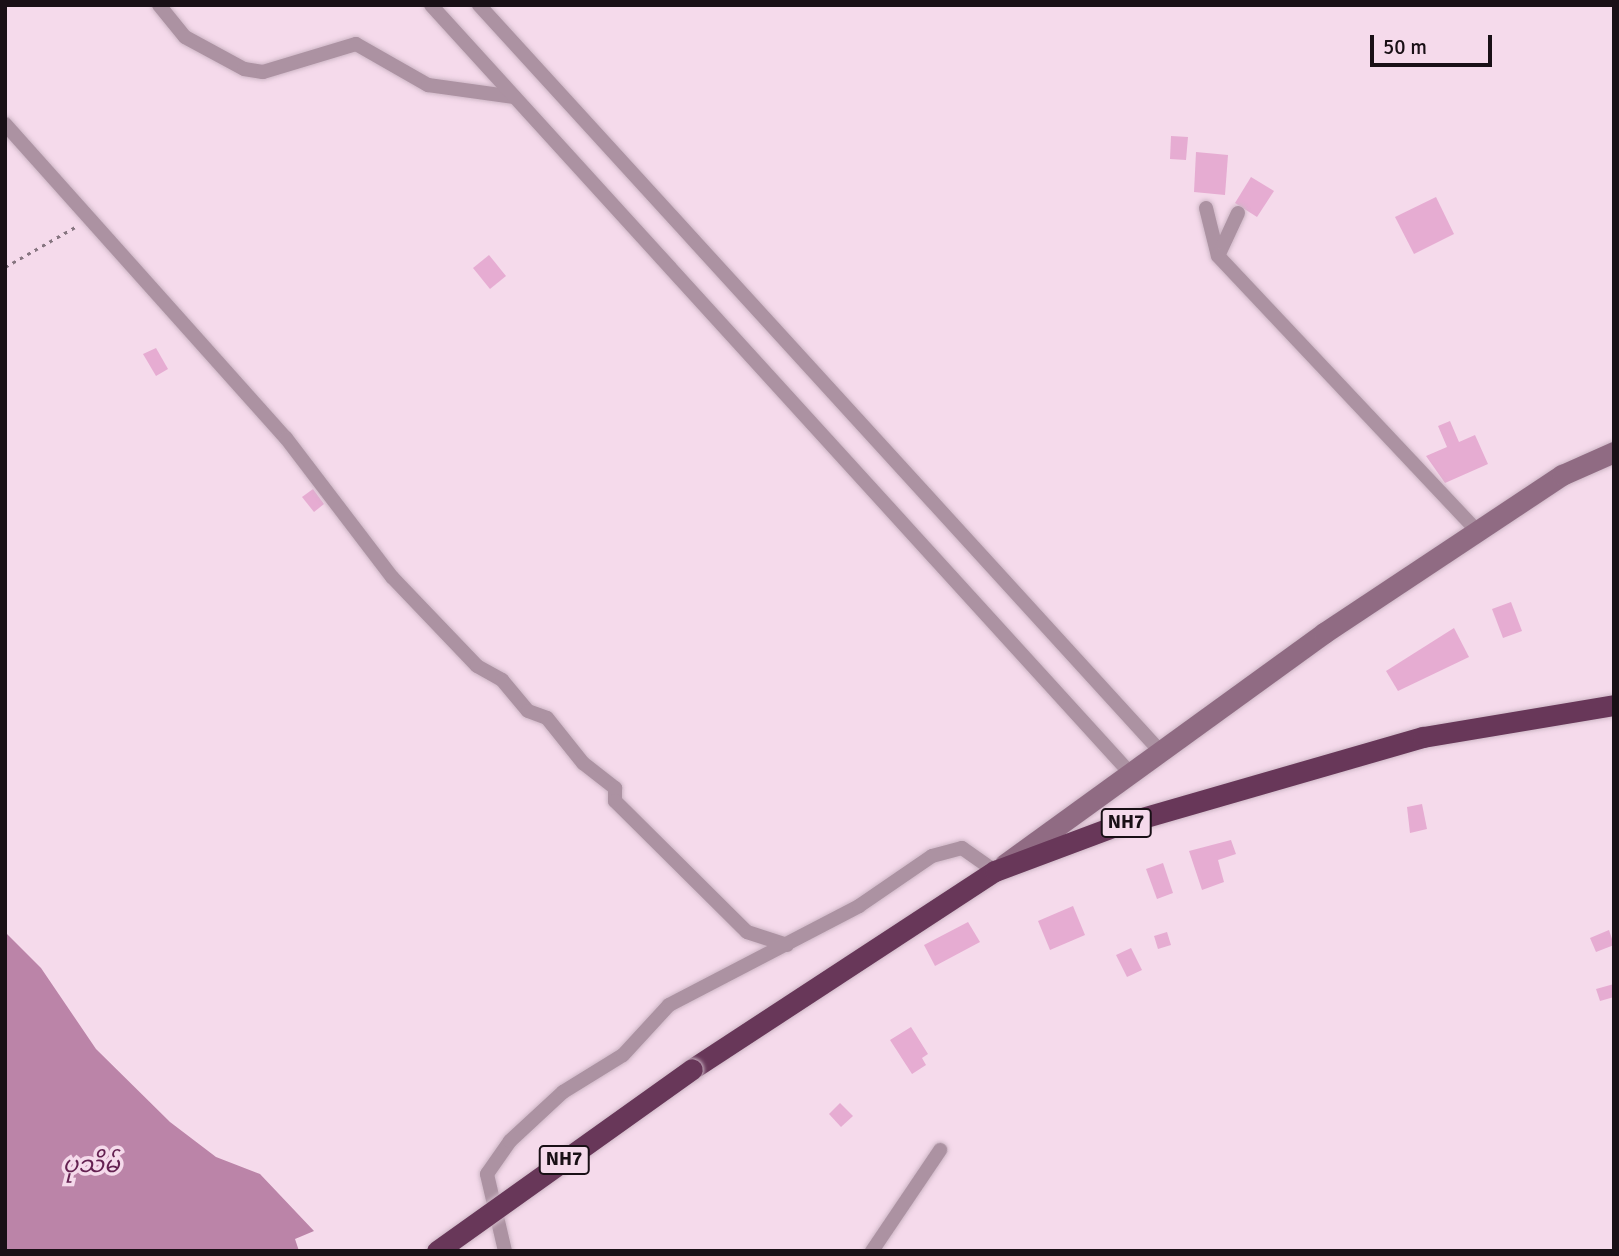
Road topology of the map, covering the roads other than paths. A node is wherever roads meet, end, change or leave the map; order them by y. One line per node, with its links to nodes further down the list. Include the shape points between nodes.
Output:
1 (159, 5): 4 (street, via 185,37 244,69 263,72 356,44 428,85)
2 (431, 5): 4 (street)
3 (479, 5): 12 (street)
4 (514, 97): 13 (street)
5 (5, 124): 15 (street, via 286,438 392,577 477,666 502,680 528,711 547,718 583,763 615,788 615,801 747,932)
6 (1206, 208): 8 (street)
7 (1238, 213): 8 (street)
8 (1218, 256): 10 (street)
9 (1614, 452): 10 (main road, via 1562,475)
10 (1477, 531): 12 (main road)
11 (1614, 705): 14 (highway, NH7, via 1423,737 1118,825)
12 (1160, 751): 13 (main road)
13 (1130, 773): 14 (main road)
14 (995, 871): 15 (street, via 961,848 932,856); 17 (highway, NH7, bridge, via 692,1069)
15 (787, 946): 18 (street, via 669,1006 623,1055 563,1092 510,1141 487,1174)
16 (940, 1150): 19 (street)
17 (437, 1251)
18 (505, 1251)
19 (872, 1251)

